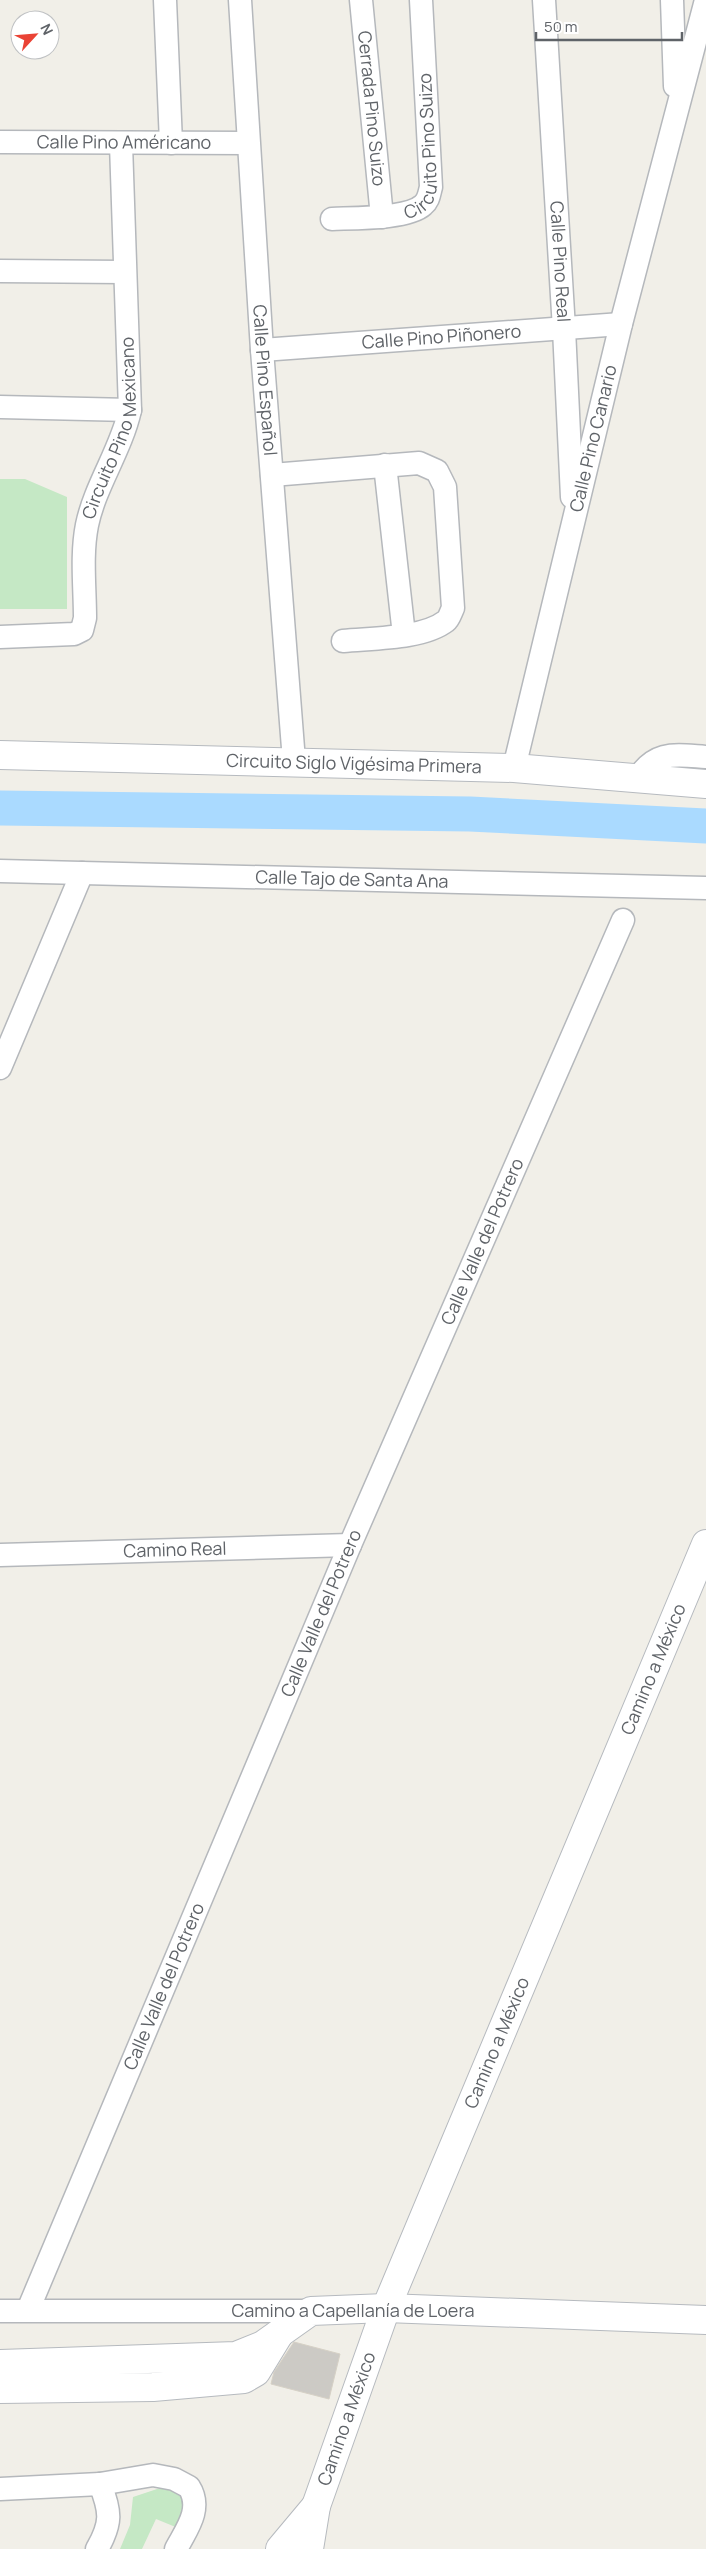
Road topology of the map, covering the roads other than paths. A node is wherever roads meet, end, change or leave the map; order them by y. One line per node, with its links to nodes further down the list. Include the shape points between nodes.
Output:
1 (165, 0): 11 (street)
2 (240, 0): 10 (street, Calle Pino Español)
3 (361, 0): 13 (street, Cerrada Pino Suizo)
4 (421, 0): 13 (street, Circuito Pino Suizo, via 431,187 423,205)
5 (544, 0): 18 (street, Calle Pino Real)
6 (672, 0): 8 (street)
7 (706, 0): 8 (street, Calle Pino Canario)
8 (676, 110): 17 (street, Calle Pino Canario)
9 (0, 142): 12 (street, Calle Pino Américano)
10 (248, 142): 11 (street, Calle Pino Américano); 19 (street, Calle Pino Español)
11 (171, 143): 12 (street, Calle Pino Américano)
12 (121, 144): 16 (street, Circuito Pino Mexicano)
13 (382, 217): 14 (street, Circuito Pino Suizo)
14 (332, 219)
15 (0, 271): 16 (street)
16 (124, 272): 21 (street, Circuito Pino Mexicano)
17 (621, 324): 18 (street, Calle Pino Piñonero); 24 (street, Calle Pino Canario)
18 (564, 329): 19 (street, Calle Pino Piñonero); 24 (street, Calle Pino Real)
19 (262, 350): 23 (street, Calle Pino Español)
20 (0, 408): 21 (street)
21 (130, 410): 26 (street, Circuito Pino Mexicano, via 125,432 87,524 82,630 74,634)
22 (385, 465): 23 (street); 25 (street); 25 (street, via 419,463 437,471 445,488 453,608 447,621 431,629)
23 (272, 475): 30 (street, Calle Pino Español)
24 (573, 524): 31 (street, Calle Pino Canario)
25 (404, 635): 27 (street)
26 (0, 636)
27 (343, 641)
28 (0, 755): 30 (street, Circuito Siglo Vigésima Primera)
29 (706, 757): 32 (street, via 666,755 645,767)
30 (294, 762): 31 (street, Circuito Siglo Vigésima Primera)
31 (514, 768): 32 (street, Circuito Siglo Vigésima Primera)
32 (637, 779): 33 (street, Circuito Siglo Vigésima Primera)
33 (706, 784)
34 (0, 871): 35 (street, Calle Tajo de Santa Ana)
35 (82, 872): 36 (street, Calle Tajo de Santa Ana); 38 (street)
36 (706, 888)
37 (623, 920): 40 (street, Calle Valle del Potrero)
38 (0, 1068)
39 (706, 1544): 42 (street, Camino a México)
40 (350, 1545): 41 (street, Camino Real); 43 (street, Calle Valle del Potrero)
41 (0, 1555)
42 (386, 2308): 45 (street, Camino a Capellanía de Loera); 46 (street, Camino a Capellanía de Loera); 52 (street, Camino a México)
43 (28, 2310): 44 (street, Camino a Capellanía de Loera); 45 (street, Camino a Capellanía de Loera)
44 (0, 2311)
45 (311, 2311): 47 (street)
46 (706, 2320)
47 (280, 2333): 48 (street, via 263,2345 236,2356); 49 (street, via 256,2372 244,2379 153,2387)
48 (0, 2364)
49 (0, 2389)
50 (100, 2484): 51 (street); 53 (street, via 109,2510 109,2522); 54 (street, via 163,2476 189,2487 194,2498 194,2511)
51 (0, 2489)
52 (316, 2506): 55 (street); 56 (street, Camino a México)
53 (97, 2549)
54 (176, 2549)
55 (280, 2549)
56 (309, 2549)

